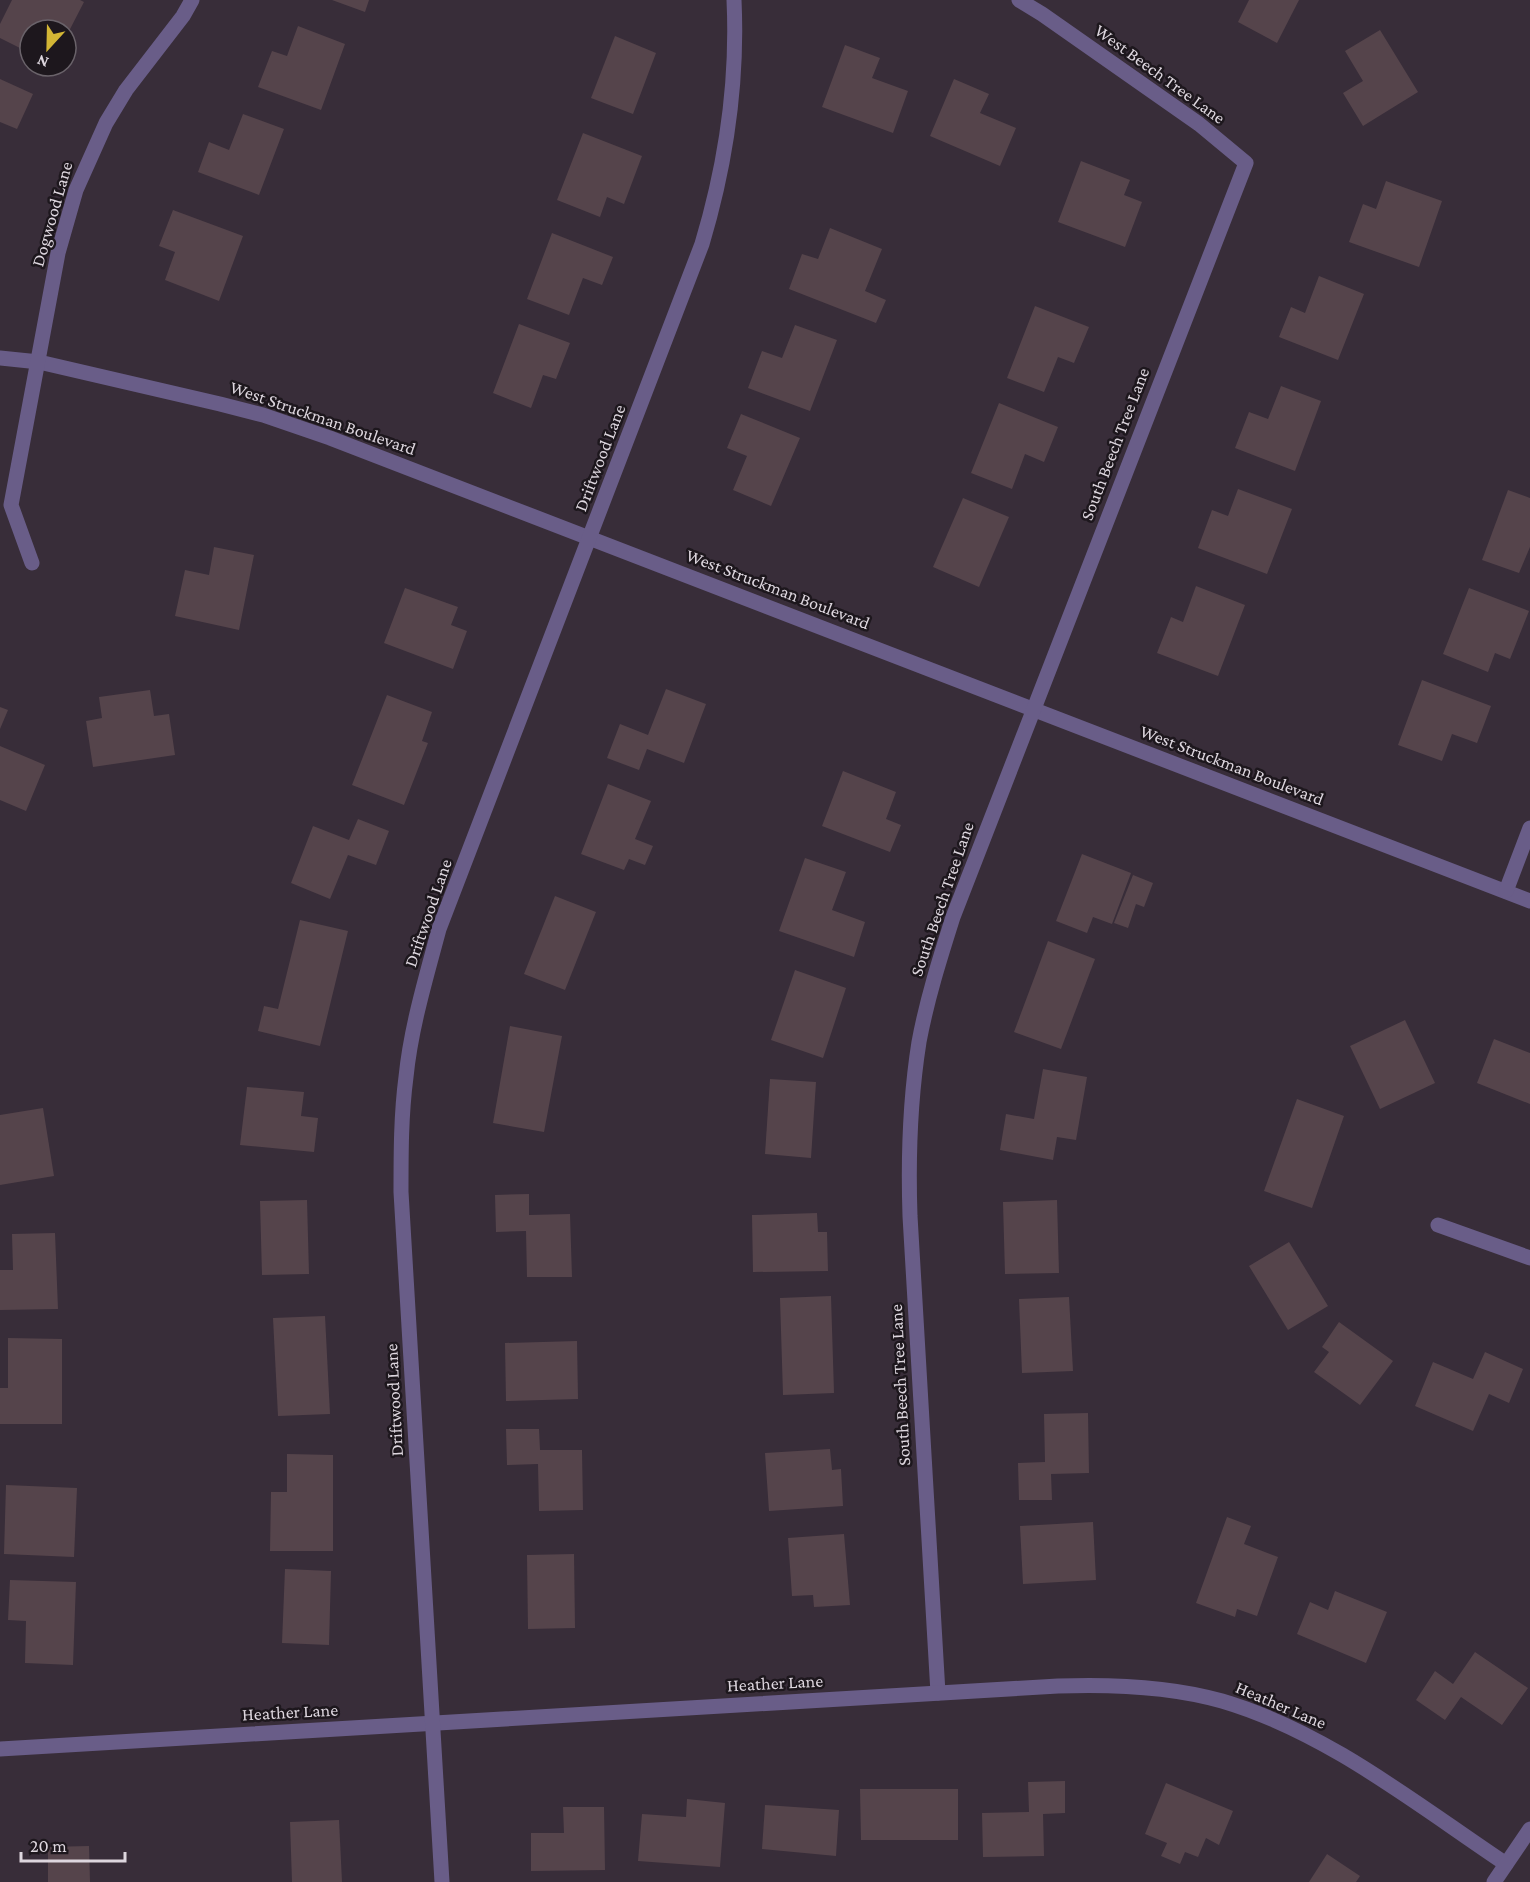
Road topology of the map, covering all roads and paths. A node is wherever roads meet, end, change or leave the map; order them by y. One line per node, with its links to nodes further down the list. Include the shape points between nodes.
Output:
1 (192, 0): 6 (street, Dogwood Lane, via 126,90 90,156 58,253)
2 (734, 0): 7 (street, Driftwood Lane, via 733,88 715,202)
3 (1019, 0): 4 (street, West Beech Tree Lane, via 1199,124)
4 (1246, 163): 9 (street, South Beech Tree Lane)
5 (0, 358): 6 (street, West Struckman Boulevard)
6 (39, 362): 7 (street, West Struckman Boulevard, via 262,415); 8 (street, Dogwood Lane, via 11,504)
7 (590, 537): 9 (street, West Struckman Boulevard); 16 (street, Driftwood Lane, via 439,929 406,1075 401,1192)
8 (32, 563)
9 (1033, 709): 11 (street, West Struckman Boulevard); 15 (street, South Beech Tree Lane, via 935,972 914,1074 908,1153 910,1216)
10 (1530, 828): 11 (street)
11 (1506, 891): 12 (street, West Struckman Boulevard)
12 (1530, 900)
13 (1438, 1226): 14 (street)
14 (1530, 1258)
15 (938, 1693): 16 (street, Heather Lane); 19 (street, Heather Lane, via 1113,1684 1170,1690 1220,1701 1269,1717 1324,1744)
16 (432, 1723): 17 (street, Heather Lane); 20 (street, Driftwood Lane)
17 (0, 1749)
18 (1530, 1829): 19 (street)
19 (1506, 1864): 21 (street)
20 (442, 1882)
21 (1494, 1882)

